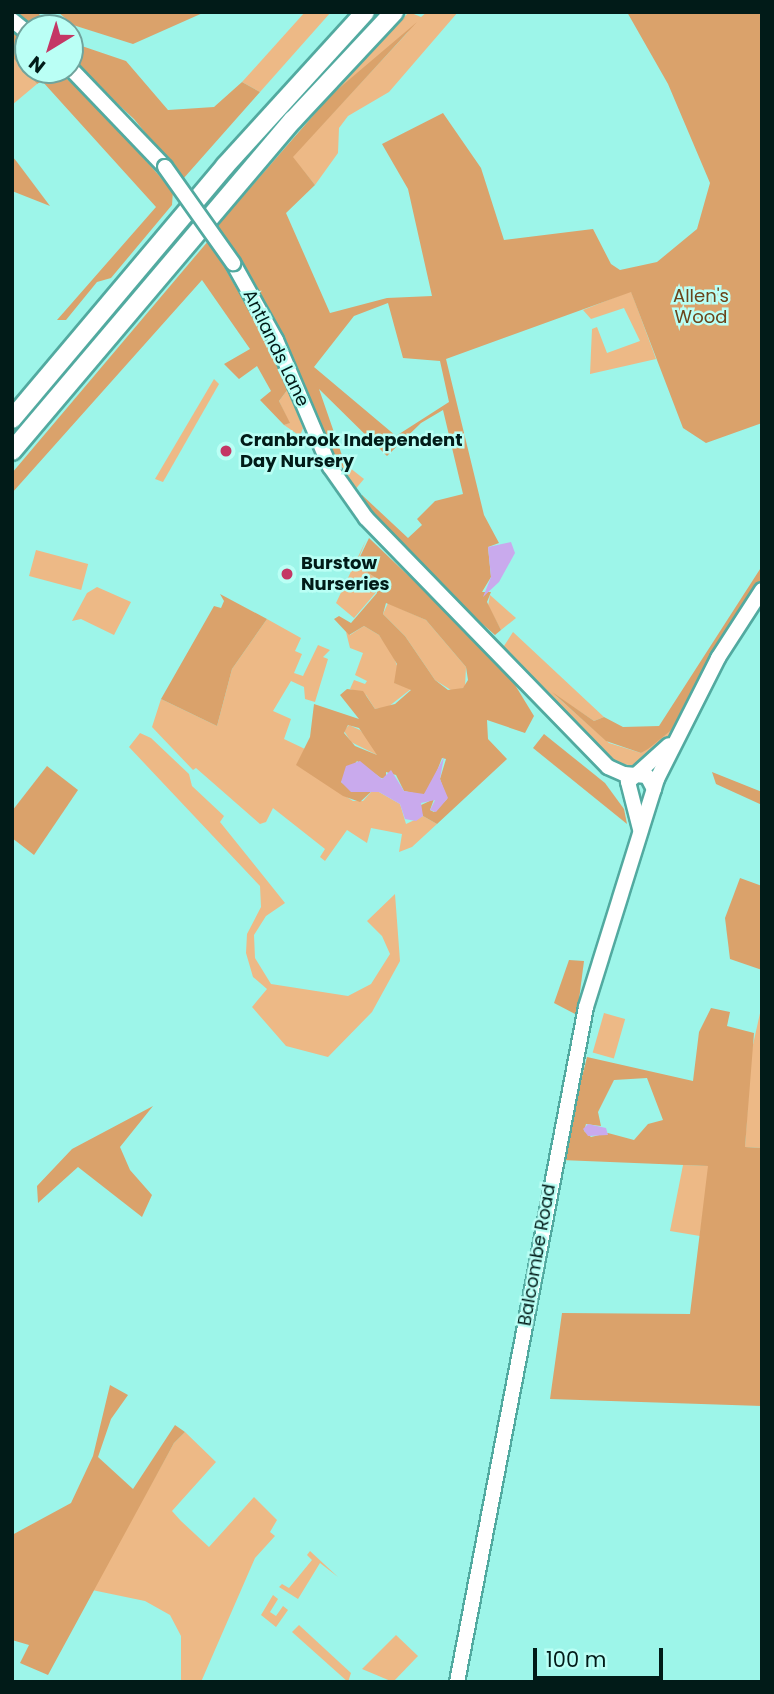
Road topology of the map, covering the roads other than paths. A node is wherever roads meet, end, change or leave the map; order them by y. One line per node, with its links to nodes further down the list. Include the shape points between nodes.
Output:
1 (365, 12): 4 (highway, via 225,166)
2 (394, 12): 5 (highway, via 293,120)
3 (84, 83): 8 (main road, Antlands Lane, bridge, via 165,167 233,264 276,340 332,469 353,501)
4 (12, 419)
5 (12, 451)
6 (762, 590): 7 (main road, Balcombe Road, via 722,650)
7 (680, 735): 9 (main road, Balcombe Road); 10 (main road, Balcombe Road)
8 (592, 751): 9 (main road, Antlands Lane, via 617,772); 11 (main road, Antlands Lane)
9 (636, 775): 10 (main road, via 648,776); 11 (main road, via 627,784)
10 (653, 792): 11 (main road, via 642,801); 12 (main road, Balcombe Road)
11 (630, 796): 12 (main road)
12 (641, 834): 13 (main road, Balcombe Road, via 586,1007 562,1116)
13 (457, 1682)

